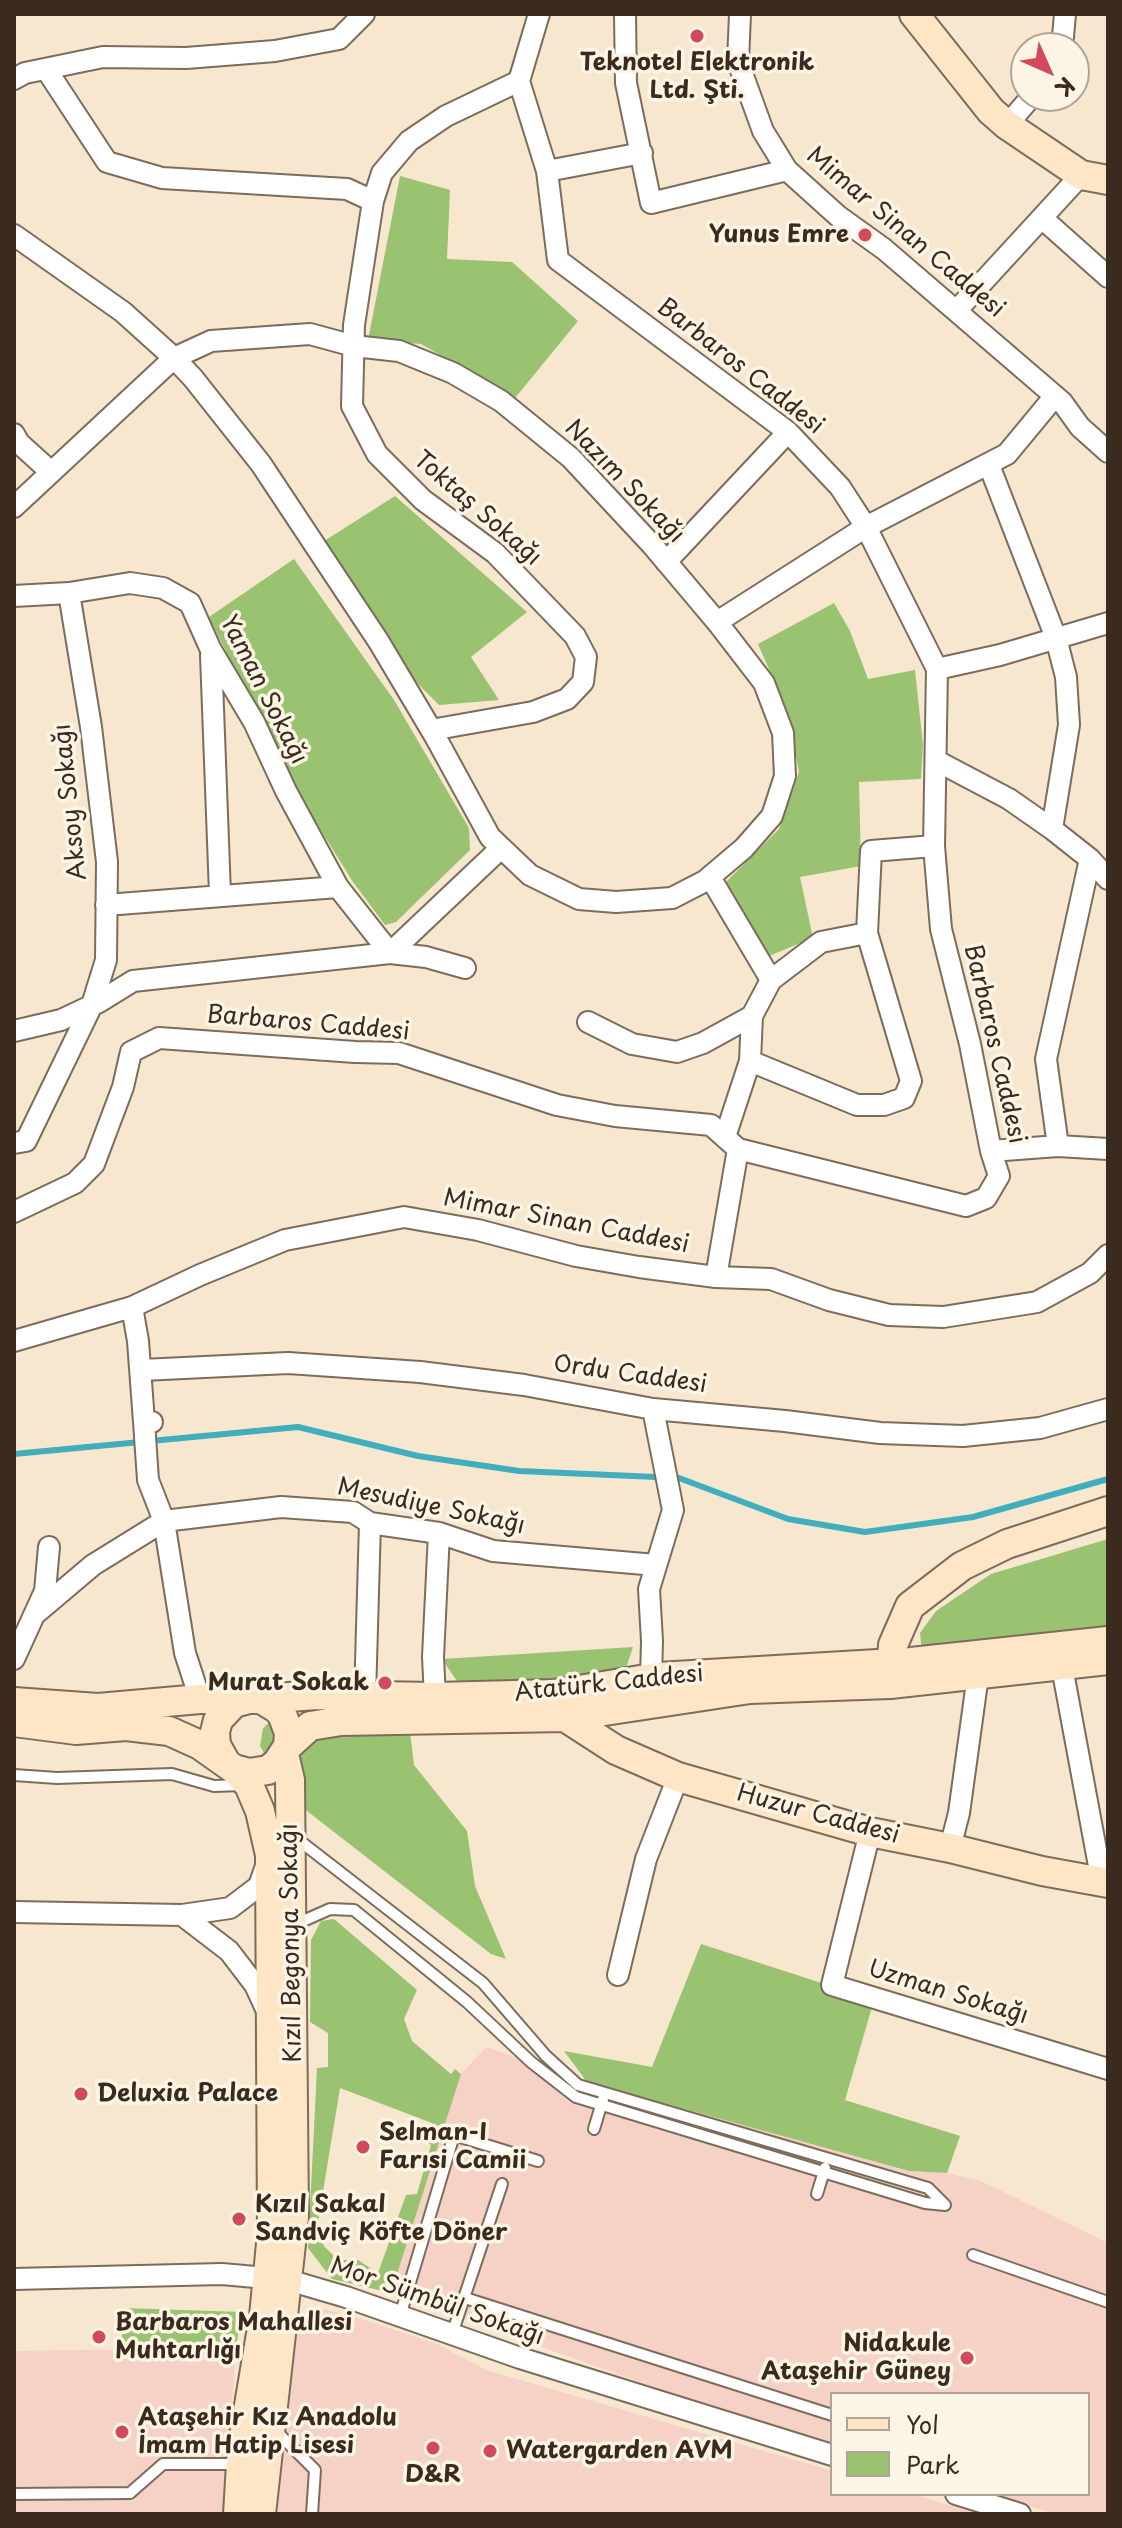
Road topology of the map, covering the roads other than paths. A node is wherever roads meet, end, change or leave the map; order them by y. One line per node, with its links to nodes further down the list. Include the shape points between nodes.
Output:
1 (364, 14): 6 (street, via 339,39 275,51 103,57)
2 (539, 14): 8 (street)
3 (625, 14): 11 (street, via 626,83)
4 (740, 14): 12 (street, Mimar Sinan Caddesi, via 738,62 763,131)
5 (914, 14): 10 (main road)
6 (46, 69): 7 (street); 15 (street, via 107,162 162,178 347,189)
7 (14, 79)
8 (519, 81): 13 (street, Barbaros Caddesi); 15 (street, Toktaş Sokağı, via 446,116 409,141 382,173)
9 (1018, 112): 10 (street)
10 (1007, 125): 14 (main road)
11 (642, 153): 12 (street, via 651,203); 13 (street)
12 (787, 170): 19 (street, Mimar Sinan Caddesi)
13 (547, 171): 23 (street, Barbaros Caddesi, via 558,260)
14 (1094, 177): 16 (street)
15 (373, 201): 20 (street, Toktaş Sokağı)
16 (1043, 219): 18 (street); 19 (street)
17 (14, 235): 21 (street, Nazım Sokağı, via 123,312)
18 (1108, 277)
19 (957, 310): 22 (street, Mimar Sinan Caddesi)
20 (354, 346): 21 (street, Nazım Sokağı, via 310,334 257,336 211,341); 30 (street, Nazım Sokağı, via 399,351 453,373 501,401 571,458); 38 (street, Toktaş Sokağı, via 352,406 377,454 423,500 495,553 575,636 586,657 583,682 567,699 533,712)
21 (174, 358): 27 (street, Nazım Sokağı); 38 (street, Nazım Sokağı, via 261,464)
22 (1055, 396): 25 (street, Mimar Sinan Caddesi); 26 (street, via 1007,454)
23 (788, 432): 29 (street, Barbaros Caddesi, via 840,487); 30 (street)
24 (14, 434): 27 (street)
25 (1108, 452)
26 (989, 465): 29 (street); 35 (street)
27 (51, 472): 28 (street, Nazım Sokağı)
28 (14, 507)
29 (866, 527): 33 (street); 37 (street, Barbaros Caddesi)
30 (666, 562): 33 (street, Nazım Sokağı)
31 (69, 593): 32 (street, Yaman Sokağı); 36 (street, Yaman Sokağı, via 130,583 163,588 190,603); 48 (street, Aksoy Sokağı, via 93,742 107,862)
32 (14, 596)
33 (717, 622): 44 (street, Nazım Sokağı, via 764,683 783,733 785,776 772,816)
34 (1108, 623): 35 (street)
35 (1056, 638): 37 (street); 40 (street, via 1066,677 1069,725)
36 (211, 650): 46 (street, Yaman Sokağı); 47 (street)
37 (937, 669): 39 (street, Barbaros Caddesi)
38 (431, 730): 42 (street, Nazım Sokağı)
39 (937, 761): 40 (street); 41 (street, Barbaros Caddesi)
40 (1052, 829): 43 (street)
41 (934, 846): 49 (street, via 871,851); 62 (street, Barbaros Caddesi, via 941,929)
42 (501, 848): 44 (street, Nazım Sokağı, via 530,875 579,899 672,898); 50 (street)
43 (1090, 859): 45 (street); 59 (street, via 1046,1059)
44 (710, 877): 52 (street)
45 (1108, 879)
46 (338, 887): 47 (street); 50 (street, Yaman Sokağı)
47 (220, 894): 48 (street)
48 (106, 905): 53 (street, Aksoy Sokağı, via 106,960)
49 (867, 933): 52 (street, via 821,942); 57 (street, via 911,1081 904,1098 857,1105)
50 (390, 953): 51 (street); 53 (street, via 133,981)
51 (465, 968)
52 (771, 980): 54 (street)
53 (92, 1005): 56 (street, via 61,1020); 58 (street, Aksoy Sokağı, via 26,1141)
54 (752, 1016): 55 (street, via 677,1052 632,1044); 57 (street)
55 (588, 1022)
56 (14, 1031)
57 (750, 1061): 60 (street, via 725,1137)
58 (14, 1143)
59 (1058, 1146): 61 (street); 62 (street)
60 (738, 1149): 62 (street, Barbaros Caddesi, via 966,1206 986,1198 999,1176); 63 (street, Barbaros Caddesi, via 711,1125 557,1105 399,1053 159,1038 131,1052 94,1164 75,1183); 65 (street)
61 (1108, 1149)
62 (991, 1151)
63 (14, 1212)
64 (1108, 1255): 65 (street, Mimar Sinan Caddesi, via 1090,1273 1037,1302 943,1317 889,1315 771,1279)
65 (716, 1277): 66 (street, Mimar Sinan Caddesi, via 576,1256 404,1217 285,1240)
66 (132, 1307): 67 (street, Mimar Sinan Caddesi); 68 (street)
67 (14, 1341)
68 (142, 1370): 69 (street, Ordu Caddesi, via 288,1363 420,1372); 72 (street, via 148,1480)
69 (653, 1409): 70 (street, Ordu Caddesi, via 880,1433 963,1436 1040,1428); 76 (street, via 673,1510)
70 (1108, 1409)
71 (1108, 1511): 82 (main road, via 1007,1544 962,1566 910,1606 893,1645)
72 (164, 1521): 73 (street, Mesudiye Sokağı, via 281,1507 353,1512); 77 (street, Mesudiye Sokağı, via 93,1565); 87 (street, via 185,1653)
73 (370, 1523): 74 (street, Mesudiye Sokağı); 85 (street)
74 (439, 1533): 76 (street, Mesudiye Sokağı, via 493,1551); 86 (street)
75 (49, 1547): 77 (street, Mesudiye Sokağı, via 45,1591)
76 (656, 1565): 84 (street, via 649,1589)
77 (35, 1614): 79 (street, Mesudiye Sokağı)
78 (1108, 1641): 82 (main road, Atatürk Caddesi)
79 (14, 1659)
80 (1108, 1660): 81 (main road, Atatürk Caddesi)
81 (1062, 1667): 83 (main road, Atatürk Caddesi); 100 (street)
82 (890, 1674): 83 (main road, Atatürk Caddesi); 84 (main road, Atatürk Caddesi); 90 (main road, Atatürk Caddesi)
83 (978, 1675): 98 (street)
84 (651, 1678): 90 (main road, Atatürk Caddesi)
85 (365, 1697): 86 (main road, Atatürk Caddesi); 88 (main road, Atatürk Caddesi)
86 (435, 1697): 90 (main road, Atatürk Caddesi)
87 (200, 1699): 88 (main road, Atatürk Caddesi); 89 (main road, Atatürk Caddesi, via 98,1708)
88 (256, 1699): 92 (main road, via 282,1714 289,1733); 93 (main road, via 234,1703 218,1720 216,1745)
89 (14, 1702)
90 (560, 1706): 92 (main road, Atatürk Caddesi, via 341,1721 310,1726); 95 (main road, Huzur Caddesi, via 616,1750)
91 (14, 1722): 93 (main road, via 76,1730 126,1726 169,1731 200,1745)
92 (286, 1750): 93 (main road, via 268,1770); 97 (main road, Kızıl Begonya Sokağı)
93 (236, 1772): 94 (lane, via 214,1786 172,1774); 99 (main road, Kızıl Begonya Sokağı, via 260,1811)
94 (14, 1775)
95 (678, 1777): 96 (main road, Huzur Caddesi); 104 (street, via 646,1859)
96 (870, 1832): 98 (main road, Huzur Caddesi); 106 (street, Uzman Sokağı, via 832,1985)
97 (291, 1834): 103 (main road, Kızıl Begonya Sokağı); 107 (lane, via 483,1983 563,2074)
98 (950, 1848): 100 (main road, Huzur Caddesi)
99 (270, 1855): 102 (street, via 259,1886 230,1908); 105 (main road, Kızıl Begonya Sokağı)
100 (1105, 1882)
101 (14, 1912): 102 (street)
102 (182, 1915): 105 (street, via 229,1951)
103 (292, 1926): 108 (lane, via 330,1909 354,1910 559,2085); 117 (main road, Kızıl Begonya Sokağı, via 294,2217)
104 (618, 1975)
105 (271, 2018): 117 (main road, Kızıl Begonya Sokağı, via 272,2233)
106 (1108, 2069)
107 (603, 2093): 108 (lane); 110 (lane)
108 (601, 2105): 109 (lane); 112 (lane)
109 (594, 2129)
110 (828, 2159): 112 (lane); 112 (lane, via 928,2188 945,2205)
111 (538, 2161): 120 (lane, via 454,2135)
112 (824, 2172): 114 (lane)
113 (502, 2184): 118 (lane)
114 (817, 2194)
115 (973, 2255): 119 (lane)
116 (14, 2279): 117 (street, Mor Sümbül Sokağı, via 222,2274)
117 (278, 2279): 120 (street, Mor Sümbül Sokağı); 123 (main road, Kızıl Begonya Sokağı); 125 (main road, Kızıl Begonya Sokağı, via 264,2316)
118 (465, 2298): 121 (lane); 122 (lane)
119 (1108, 2302)
120 (400, 2316): 121 (street, Mor Sümbül Sokağı)
121 (452, 2334): 124 (street, Mor Sümbül Sokağı)
122 (830, 2414)
123 (270, 2425): 129 (main road, Kızıl Begonya Sokağı); 130 (lane, via 315,2470)
124 (830, 2454)
125 (241, 2464): 126 (lane, via 163,2464 130,2493); 128 (main road, Kızıl Begonya Sokağı)
126 (14, 2494)
127 (962, 2496): 131 (street)
128 (238, 2514)
129 (261, 2514)
130 (312, 2514)
131 (1020, 2514)

